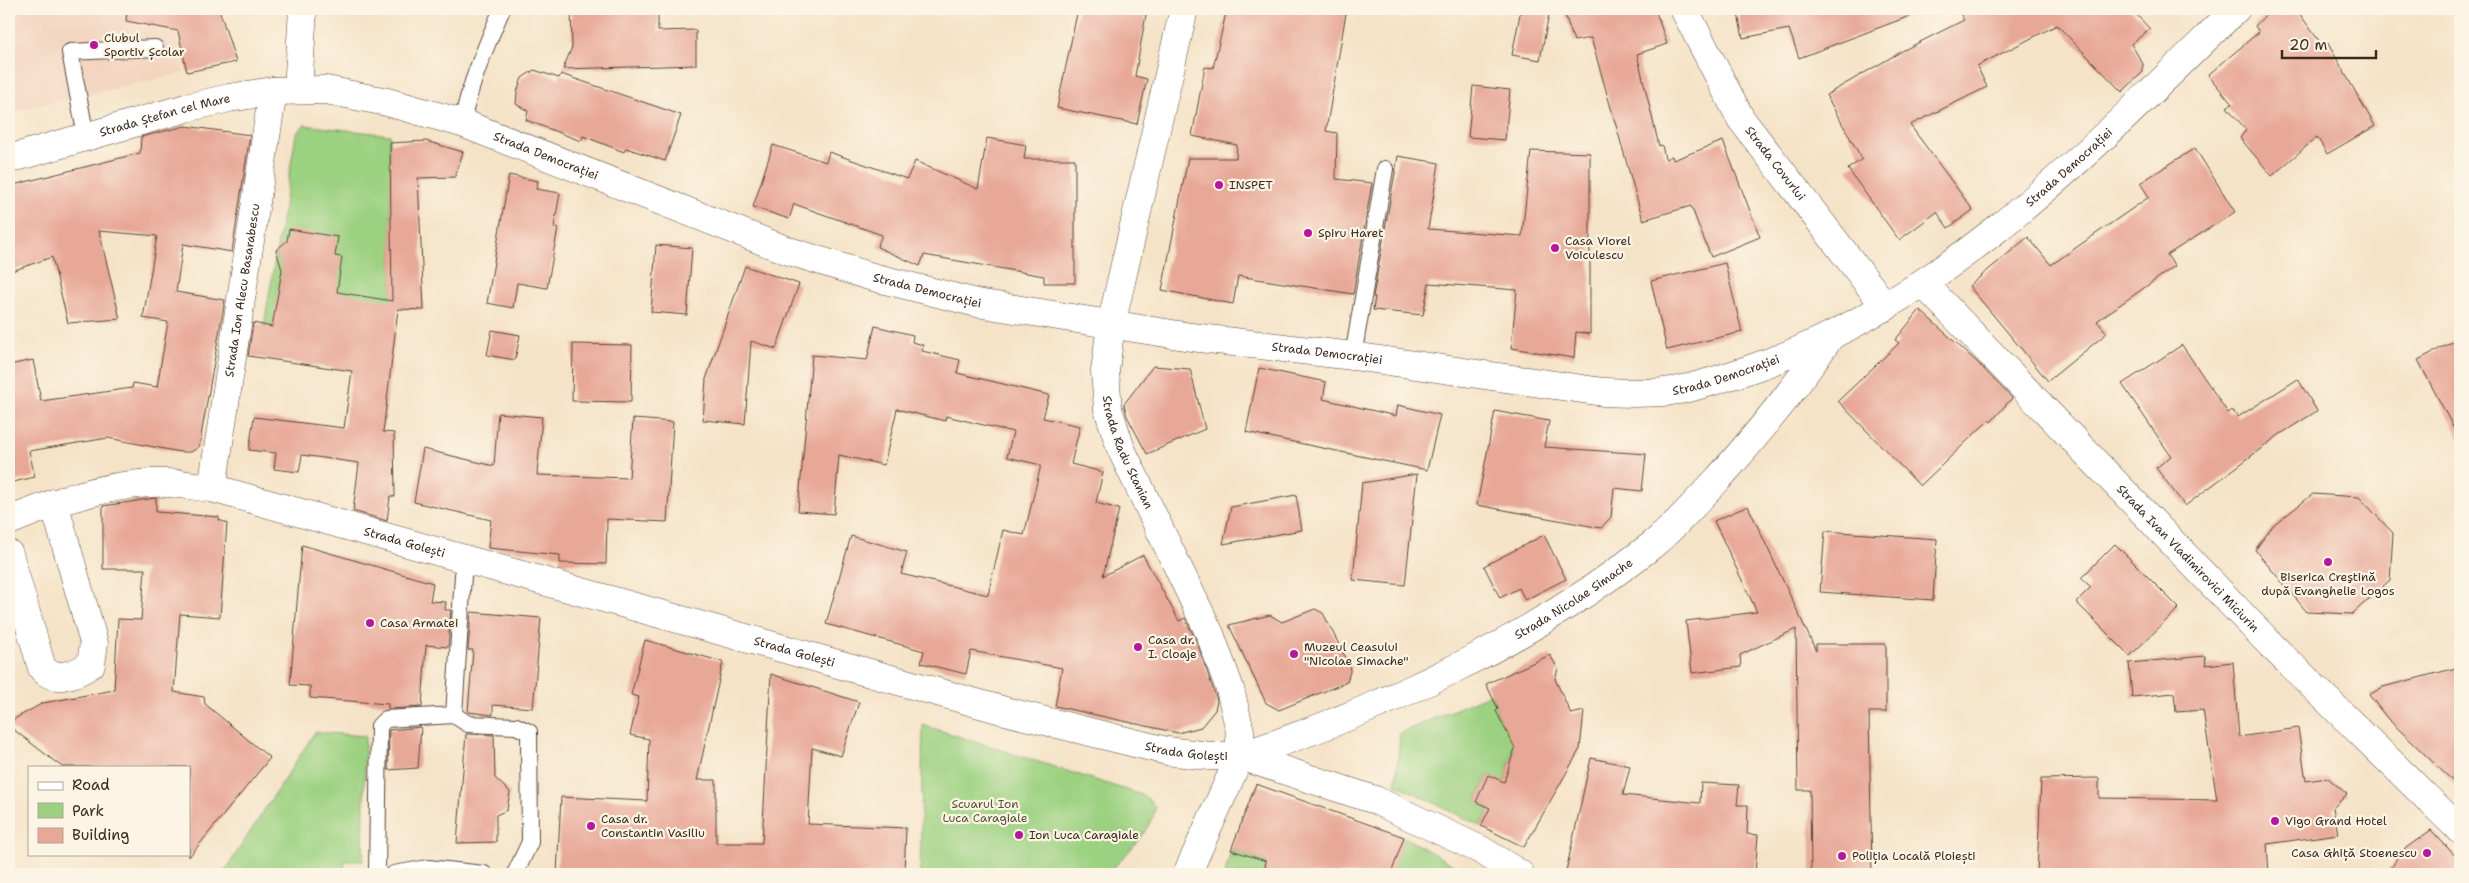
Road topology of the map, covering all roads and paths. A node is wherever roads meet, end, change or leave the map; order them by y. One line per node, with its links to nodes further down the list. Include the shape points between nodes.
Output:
1 (303, 9): 8 (street, Strada Ion Alecu Basarabescu)
2 (502, 9): 9 (lane, via 478,63)
3 (1184, 9): 15 (street, Strada Radu Stanian)
4 (1684, 9): 14 (street, Strada Covurlui, via 1741,119)
5 (2229, 11): 13 (street, Strada Democrației, via 2092,148 1970,250)
6 (155, 48): 10 (lane, via 70,52)
7 (326, 90): 8 (street, Strada Ștefan cel Mare); 9 (street, Strada Democrației, via 387,102)
8 (285, 91): 10 (street, Strada Ștefan cel Mare, via 186,108); 18 (street, Strada Ion Alecu Basarabescu)
9 (462, 123): 15 (street, Strada Democrației, via 786,250 860,274 977,303)
10 (86, 137): 11 (street, Strada Ștefan cel Mare)
11 (9, 159)
12 (1386, 169): 17 (lane)
13 (1923, 283): 14 (street, Strada Democrației); 25 (street, Strada Ivan Vladimirovici Miciurin, via 2272,646)
14 (1886, 307): 16 (street, Strada Democrației)
15 (1111, 325): 17 (street, Strada Democrației); 24 (street, Strada Radu Stanian, via 1105,372 1108,409 1121,449 1210,634 1230,689 1240,730)
16 (1830, 337): 17 (street, Strada Democrației, via 1716,381 1642,394 1603,392); 24 (street, Strada Nicolae Simache, via 1801,381 1747,446 1652,545 1566,604 1478,657 1361,712)
17 (1353, 356)
18 (212, 488): 19 (street, Strada Golești, via 152,482 102,488); 22 (street, Strada Golești)
19 (54, 502): 20 (street, Strada Golești); 21 (street, via 94,643 91,664 57,677 47,674 42,668)
20 (9, 521)
21 (9, 554)
22 (464, 560): 23 (lane); 24 (street, Strada Golești, via 1130,743 1210,756)
23 (454, 715): 26 (lane, via 401,716 386,719 379,726); 29 (lane, via 468,724 516,726 529,732 530,842)
24 (1240, 756): 30 (street, Strada Radu Stanian); 31 (street, Strada Golești, via 1376,800 1481,850)
25 (2460, 830)
26 (377, 874)
27 (394, 874): 28 (lane, via 428,868)
28 (484, 874)
29 (515, 874)
30 (1187, 874)
31 (1520, 874)

